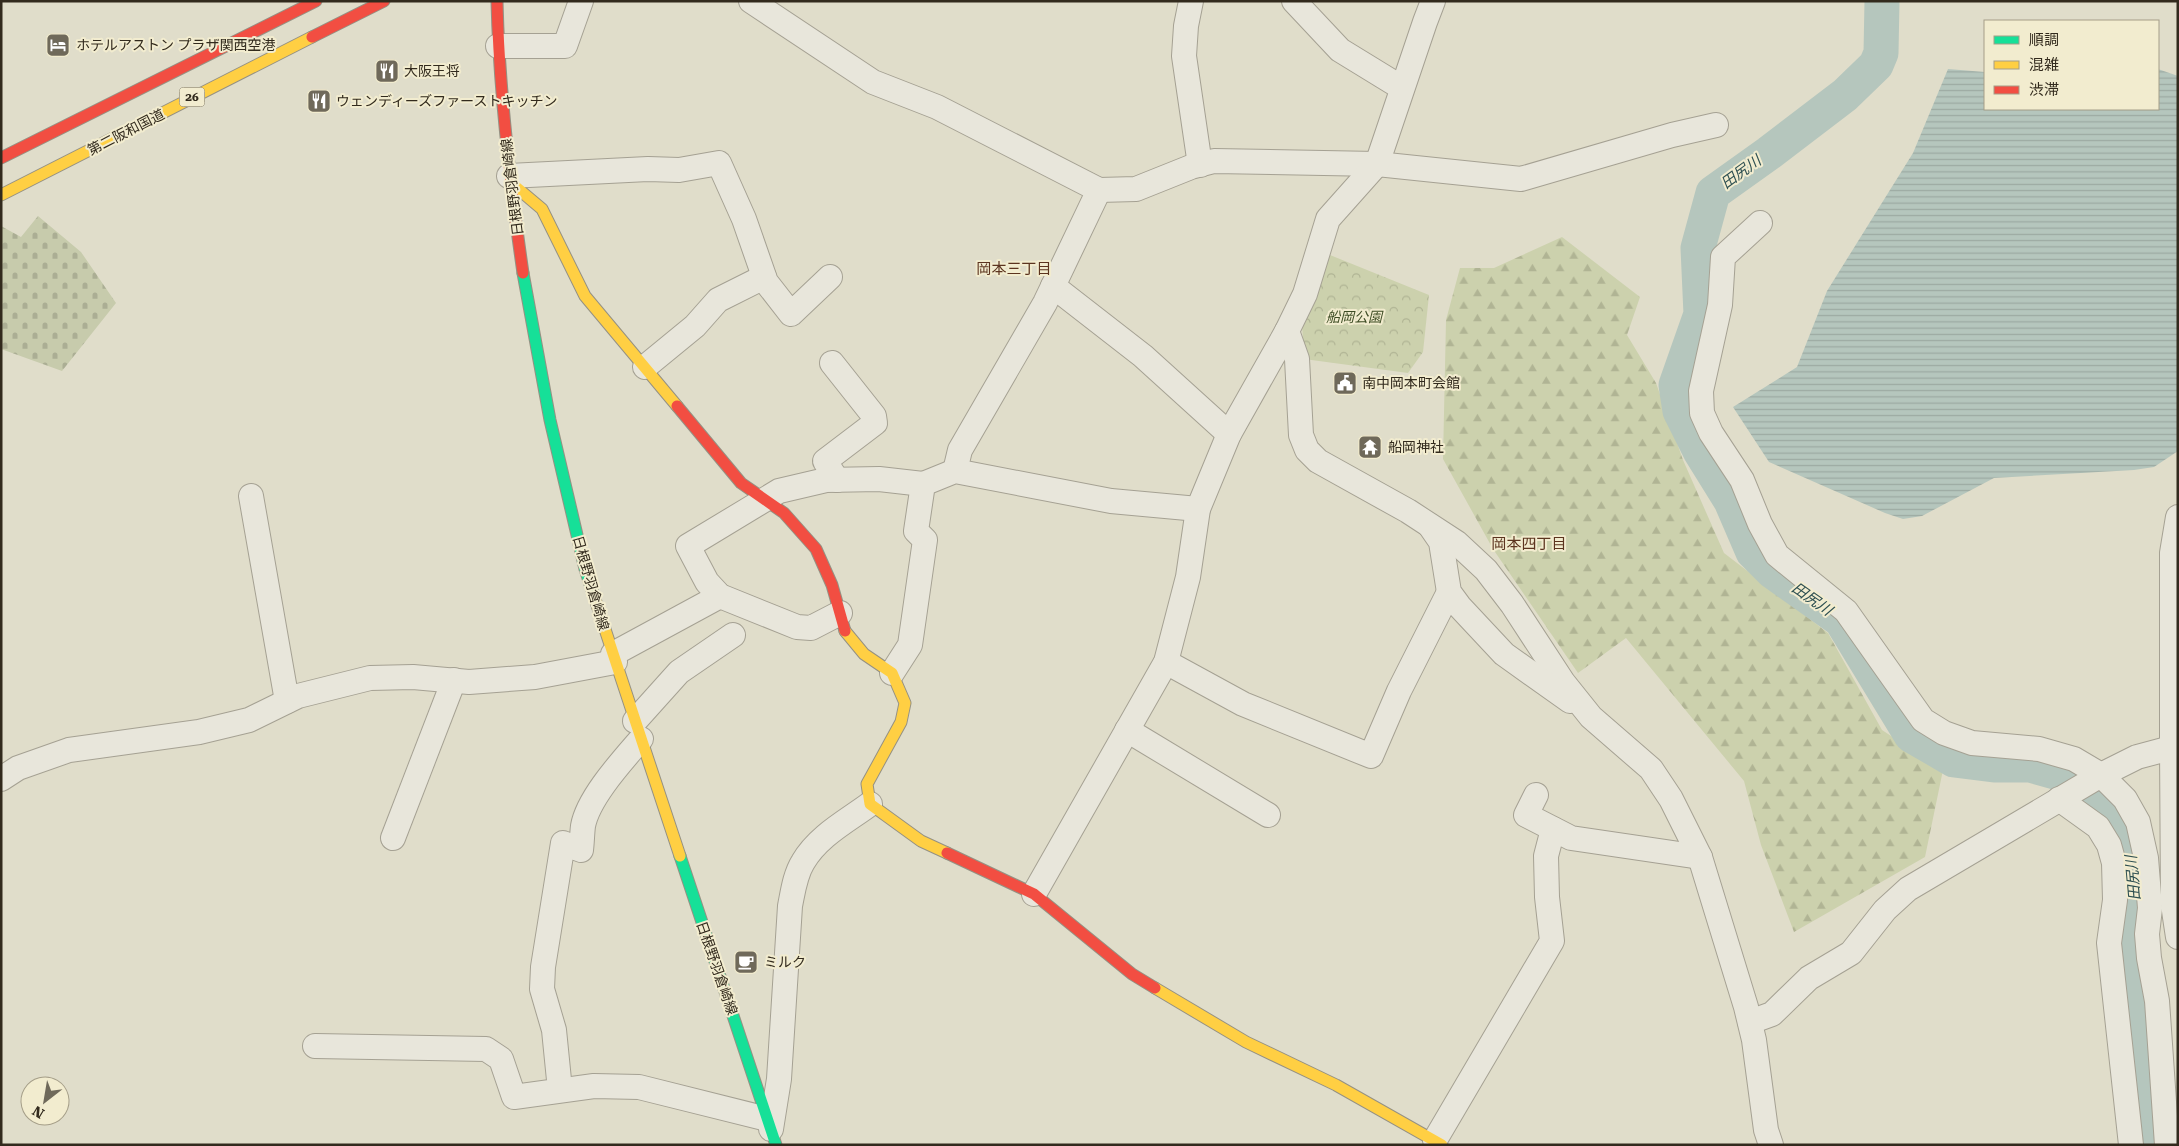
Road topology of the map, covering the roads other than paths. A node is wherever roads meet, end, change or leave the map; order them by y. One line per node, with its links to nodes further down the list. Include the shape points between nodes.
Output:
1 (316, 1): 12 (main road, 26)
2 (384, 1): 17 (main road, 第二阪和国道 / 26)
3 (497, 1): 9 (main road, 日根野羽倉崎線)
4 (581, 1): 9 (street, via 566,46)
5 (751, 1): 16 (street, via 873,82 937,107)
6 (1191, 1): 14 (street, via 1184,56)
7 (1294, 1): 10 (street, via 1340,50)
8 (1433, 1): 10 (street)
9 (498, 46): 15 (main road, 日根野羽倉崎線)
10 (1402, 88): 13 (street)
11 (1716, 125): 13 (street, via 1521,179)
12 (1, 158)
13 (1376, 164): 14 (street, via 1214,161); 22 (street, via 1328,219 1305,294)
14 (1200, 165): 16 (street, via 1136,189)
15 (510, 179): 19 (street, via 648,169 679,170 719,163 744,219); 24 (main road, via 542,209 585,296); 38 (main road, 日根野羽倉崎線, via 527,302 550,420 585,569)
16 (1099, 190): 21 (street)
17 (1, 195)
18 (1760, 223): 47 (street, via 1723,258 1720,305 1701,390 1702,413 1711,433 1742,480 1777,555 1846,611 1922,720 1944,733 1972,743 2039,749 2074,759)
19 (764, 277): 20 (street, via 791,314); 24 (street, via 718,300 695,326)
20 (830, 277)
21 (1053, 286): 25 (street, via 1143,356); 26 (street, via 960,450)
22 (1287, 331): 25 (street); 33 (street, via 1297,359 1301,435 1307,450 1318,461)
23 (832, 363): 27 (street, via 874,416 875,423 826,461)
24 (645, 367): 30 (main road, via 741,483)
25 (1229, 434): 31 (street)
26 (955, 471): 28 (street); 31 (street, via 1111,501)
27 (837, 480): 28 (street, via 879,479); 30 (street, via 779,491)
28 (922, 484): 40 (street, via 916,530 926,540 910,645)
29 (251, 496): 42 (street)
30 (764, 499): 35 (street, via 688,546 707,582); 36 (main road, via 784,513 816,549)
31 (1198, 509): 39 (street, via 1188,577)
32 (2178, 517): 46 (street, via 2172,553)
33 (1430, 525): 34 (street, via 1441,542); 43 (street, via 1457,543 1486,570 1563,682)
34 (1449, 592): 39 (street, via 1399,690 1371,756 1243,704); 43 (street, via 1504,654)
35 (720, 596): 36 (street, via 797,627 812,628); 38 (street)
36 (840, 613): 40 (main road, via 845,631 864,654)
37 (733, 635): 44 (street, via 679,672)
38 (614, 658): 41 (street, via 535,677 469,682); 44 (main road, 日根野羽倉崎線)
39 (1166, 662): 45 (street)
40 (892, 674): 51 (main road, via 905,703 901,722 867,784)
41 (454, 680): 42 (street, via 370,678); 54 (street)
42 (287, 701): 48 (street, via 250,720 199,732 69,750 18,768)
43 (1592, 717): 55 (street, via 1651,769 1671,799)
44 (638, 730): 60 (street, via 590,808 583,825 581,850 563,843 542,989 554,1030); 61 (main road, 日根野羽倉崎線)
45 (1127, 730): 52 (street); 56 (street)
46 (2175, 747): 47 (street, via 2137,757); 57 (street, via 2173,904)
47 (2101, 775): 50 (street); 65 (street, via 2125,799 2138,822 2146,858 2150,908 2147,934 2157,1000)
48 (1, 778)
49 (1536, 795): 53 (street, via 1526,815)
50 (2058, 799): 58 (street, via 1908,889 1885,910 1851,953 1809,978 1772,1014); 64 (street, via 2098,827 2109,845 2114,863 2115,900 2109,943)
51 (870, 804): 56 (main road, via 920,841); 61 (street, via 821,839 803,862 795,881 790,906 779,1079)
52 (1268, 815)
53 (1553, 829): 55 (street, via 1572,838); 62 (street, via 1546,856 1552,941)
54 (393, 838)
55 (1700, 857): 58 (street)
56 (1034, 894): 62 (main road, via 1132,974 1246,1042 1336,1084)
57 (2178, 937)
58 (1750, 1022): 63 (street)
59 (315, 1046): 60 (street, via 486,1049 501,1059 514,1096)
60 (560, 1090): 61 (street, via 594,1086 639,1087)
61 (771, 1131)
62 (1438, 1142)
63 (1771, 1145)
64 (2131, 1145)
65 (2167, 1145)

